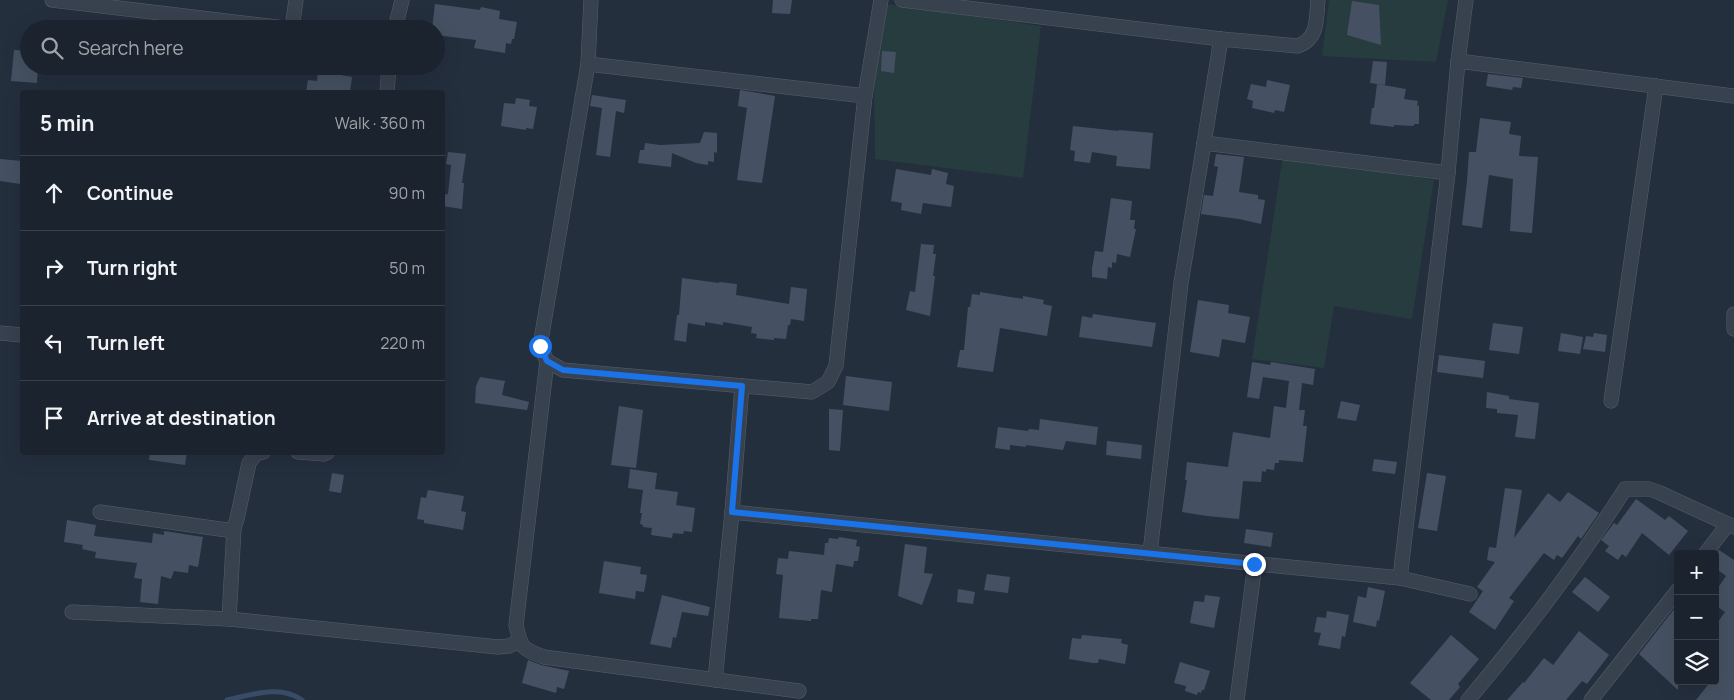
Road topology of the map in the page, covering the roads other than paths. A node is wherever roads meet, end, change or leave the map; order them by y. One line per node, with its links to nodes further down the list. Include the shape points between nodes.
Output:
1 (52, 0): 9 (street)
2 (296, 0): 10 (street)
3 (402, 0): 11 (street)
4 (591, 0): 14 (street)
5 (881, 0): 18 (street)
6 (902, 0): 12 (street)
7 (1318, 0): 12 (street, via 1314,32 1307,43 1298,46)
8 (1466, 0): 13 (street)
9 (218, 20)
10 (294, 20)
11 (397, 20)
12 (1221, 39): 20 (street)
13 (1458, 61): 16 (street); 21 (street)
14 (588, 64): 18 (street); 26 (street, via 540,346)
15 (388, 75): 17 (street)
16 (1656, 86): 19 (street); 28 (street)
17 (387, 90)
18 (865, 96): 27 (street, via 836,366 828,382 812,392)
19 (1734, 96)
20 (1204, 142): 21 (street); 35 (street, via 1181,283)
21 (1448, 173): 37 (street)
22 (1734, 314): 23 (street)
23 (1734, 329)
24 (0, 333): 25 (street)
25 (20, 335)
26 (547, 361): 27 (street, via 563,370); 42 (street, via 516,625)
27 (742, 386): 31 (street)
28 (1611, 401)
29 (255, 455): 33 (street, via 249,463)
30 (100, 512): 33 (street, via 227,530)
31 (732, 512): 35 (street); 43 (street)
32 (1731, 526): 34 (street); 46 (street, via 1650,489 1625,489 1595,536 1515,644)
33 (234, 528): 41 (street)
34 (1709, 550)
35 (1150, 553): 36 (street)
36 (1254, 564): 37 (street); 45 (street)
37 (1400, 578): 38 (street)
38 (1470, 594)
39 (1674, 595): 47 (street)
40 (72, 612): 41 (street)
41 (228, 619): 42 (street, via 498,647)
42 (520, 641): 43 (street, via 527,651 544,657)
43 (715, 680): 44 (street)
44 (799, 690)
45 (1237, 700)
46 (1468, 700)
47 (1591, 700)

